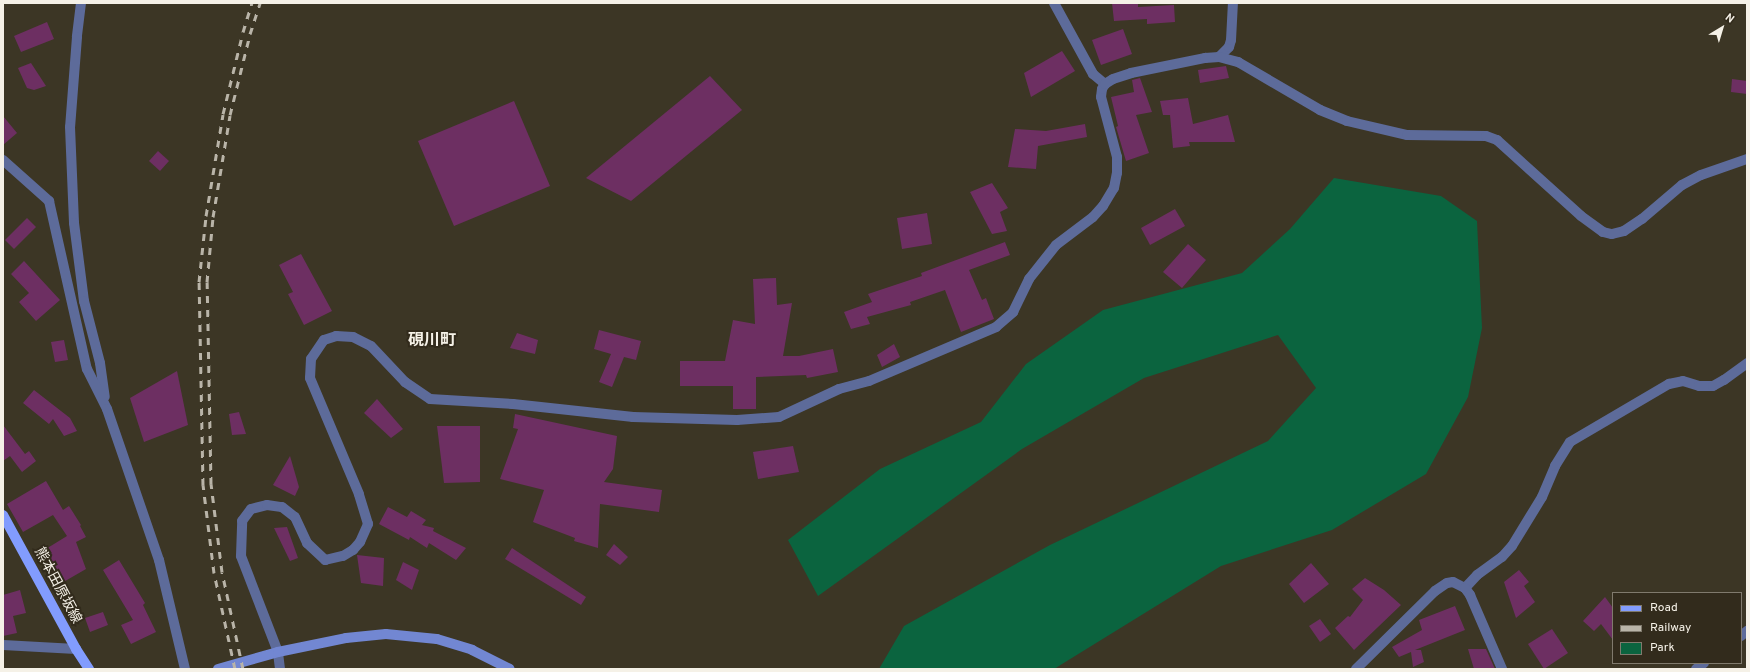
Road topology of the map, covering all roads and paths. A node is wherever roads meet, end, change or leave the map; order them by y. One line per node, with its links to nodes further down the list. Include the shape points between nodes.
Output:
1 (81, 3): 9 (street, via 70,127 74,223 84,301 100,363)
2 (1054, 3): 5 (street, via 1093,74)
3 (1232, 3): 4 (street, via 1231,40 1229,47)
4 (1219, 57): 5 (street, via 1131,73); 7 (street, via 1238,62 1320,110 1347,121 1407,135 1486,136 1497,140 1581,216 1603,232 1612,234 1624,231 1642,219 1682,185 1701,175)
5 (1105, 84): 14 (street, via 1101,97 1117,157 1114,188 1093,217 1056,245 1044,259 1029,279 1013,312 996,327 869,381 839,389 779,417 737,420 633,417 513,404 430,399 405,382 370,346 352,337 336,336 324,340 311,359 310,378 359,494 368,524 360,542 353,550 343,556 325,560 307,543 295,518 282,507 267,505 251,510 242,521 241,556)
6 (3, 160): 9 (street, via 49,201 87,369)
7 (1747, 160)
8 (1747, 363): 11 (street, via 1713,386 1699,386 1683,381 1669,384 1570,442 1555,466 1542,497 1512,546)
9 (107, 409): 16 (street, via 159,560)
10 (3, 515): 13 (main road, 熊本田原坂線)
11 (1465, 588): 20 (street, via 1453,582 1435,591); 21 (street)
12 (3, 645): 13 (street)
13 (76, 649): 15 (main road, 熊本田原坂線)
14 (278, 652): 17 (street); 18 (street); 19 (street, via 346,638 386,634 437,639 472,650)
15 (89, 669)
16 (186, 669)
17 (218, 669)
18 (280, 669)
19 (510, 669)
20 (1356, 669)
21 (1502, 669)

